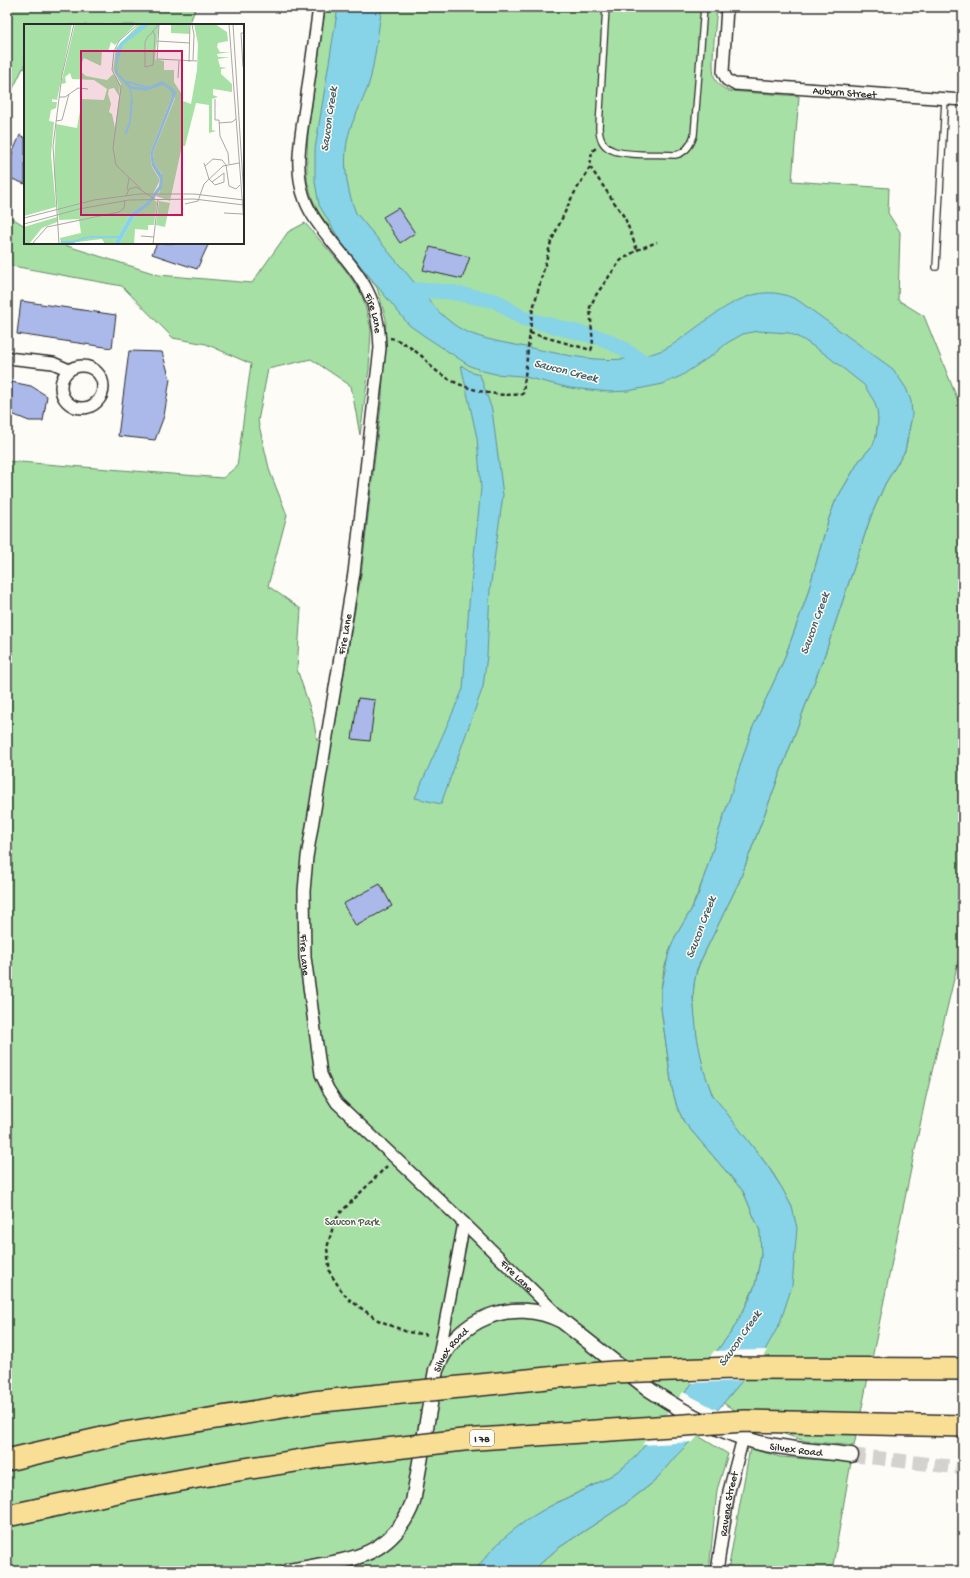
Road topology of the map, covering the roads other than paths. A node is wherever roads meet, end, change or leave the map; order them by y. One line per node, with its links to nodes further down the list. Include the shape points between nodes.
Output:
1 (319, 7): 10 (street, Fire Lane, via 300,148 300,182 304,198 320,226 369,292 380,337 378,374 354,573 307,857 304,891 307,973 321,1074 328,1089 337,1103)
2 (606, 7): 3 (lane, via 600,137 611,150 675,155 689,147 693,139)
3 (704, 7)
4 (727, 7): 5 (street, Auburn Street, via 723,72 727,80 734,84)
5 (946, 99): 6 (street, Auburn Street); 7 (lane)
6 (963, 100)
7 (936, 267)
8 (7, 358): 9 (street, via 53,363)
9 (69, 370)
10 (464, 1223): 11 (street, Fire Lane); 13 (street)
11 (571, 1327): 13 (street, Silvex Road, via 541,1313 510,1312 491,1315 471,1325 451,1343); 15 (street, Silvex Road, via 663,1399)
12 (963, 1369): 17 (highway, bridge, via 733,1368 567,1376 312,1402 124,1433)
13 (436, 1370): 19 (street, Silvex Road, via 413,1502 401,1526 383,1545 366,1554)
14 (963, 1426): 18 (highway, I 78, bridge, via 744,1421 463,1440 327,1456 226,1472)
15 (743, 1438): 16 (street, Silvex Road, via 790,1449); 20 (street, Ravena Street, via 729,1491)
16 (851, 1455)
17 (7, 1460)
18 (7, 1516)
19 (288, 1571)
20 (717, 1571)

